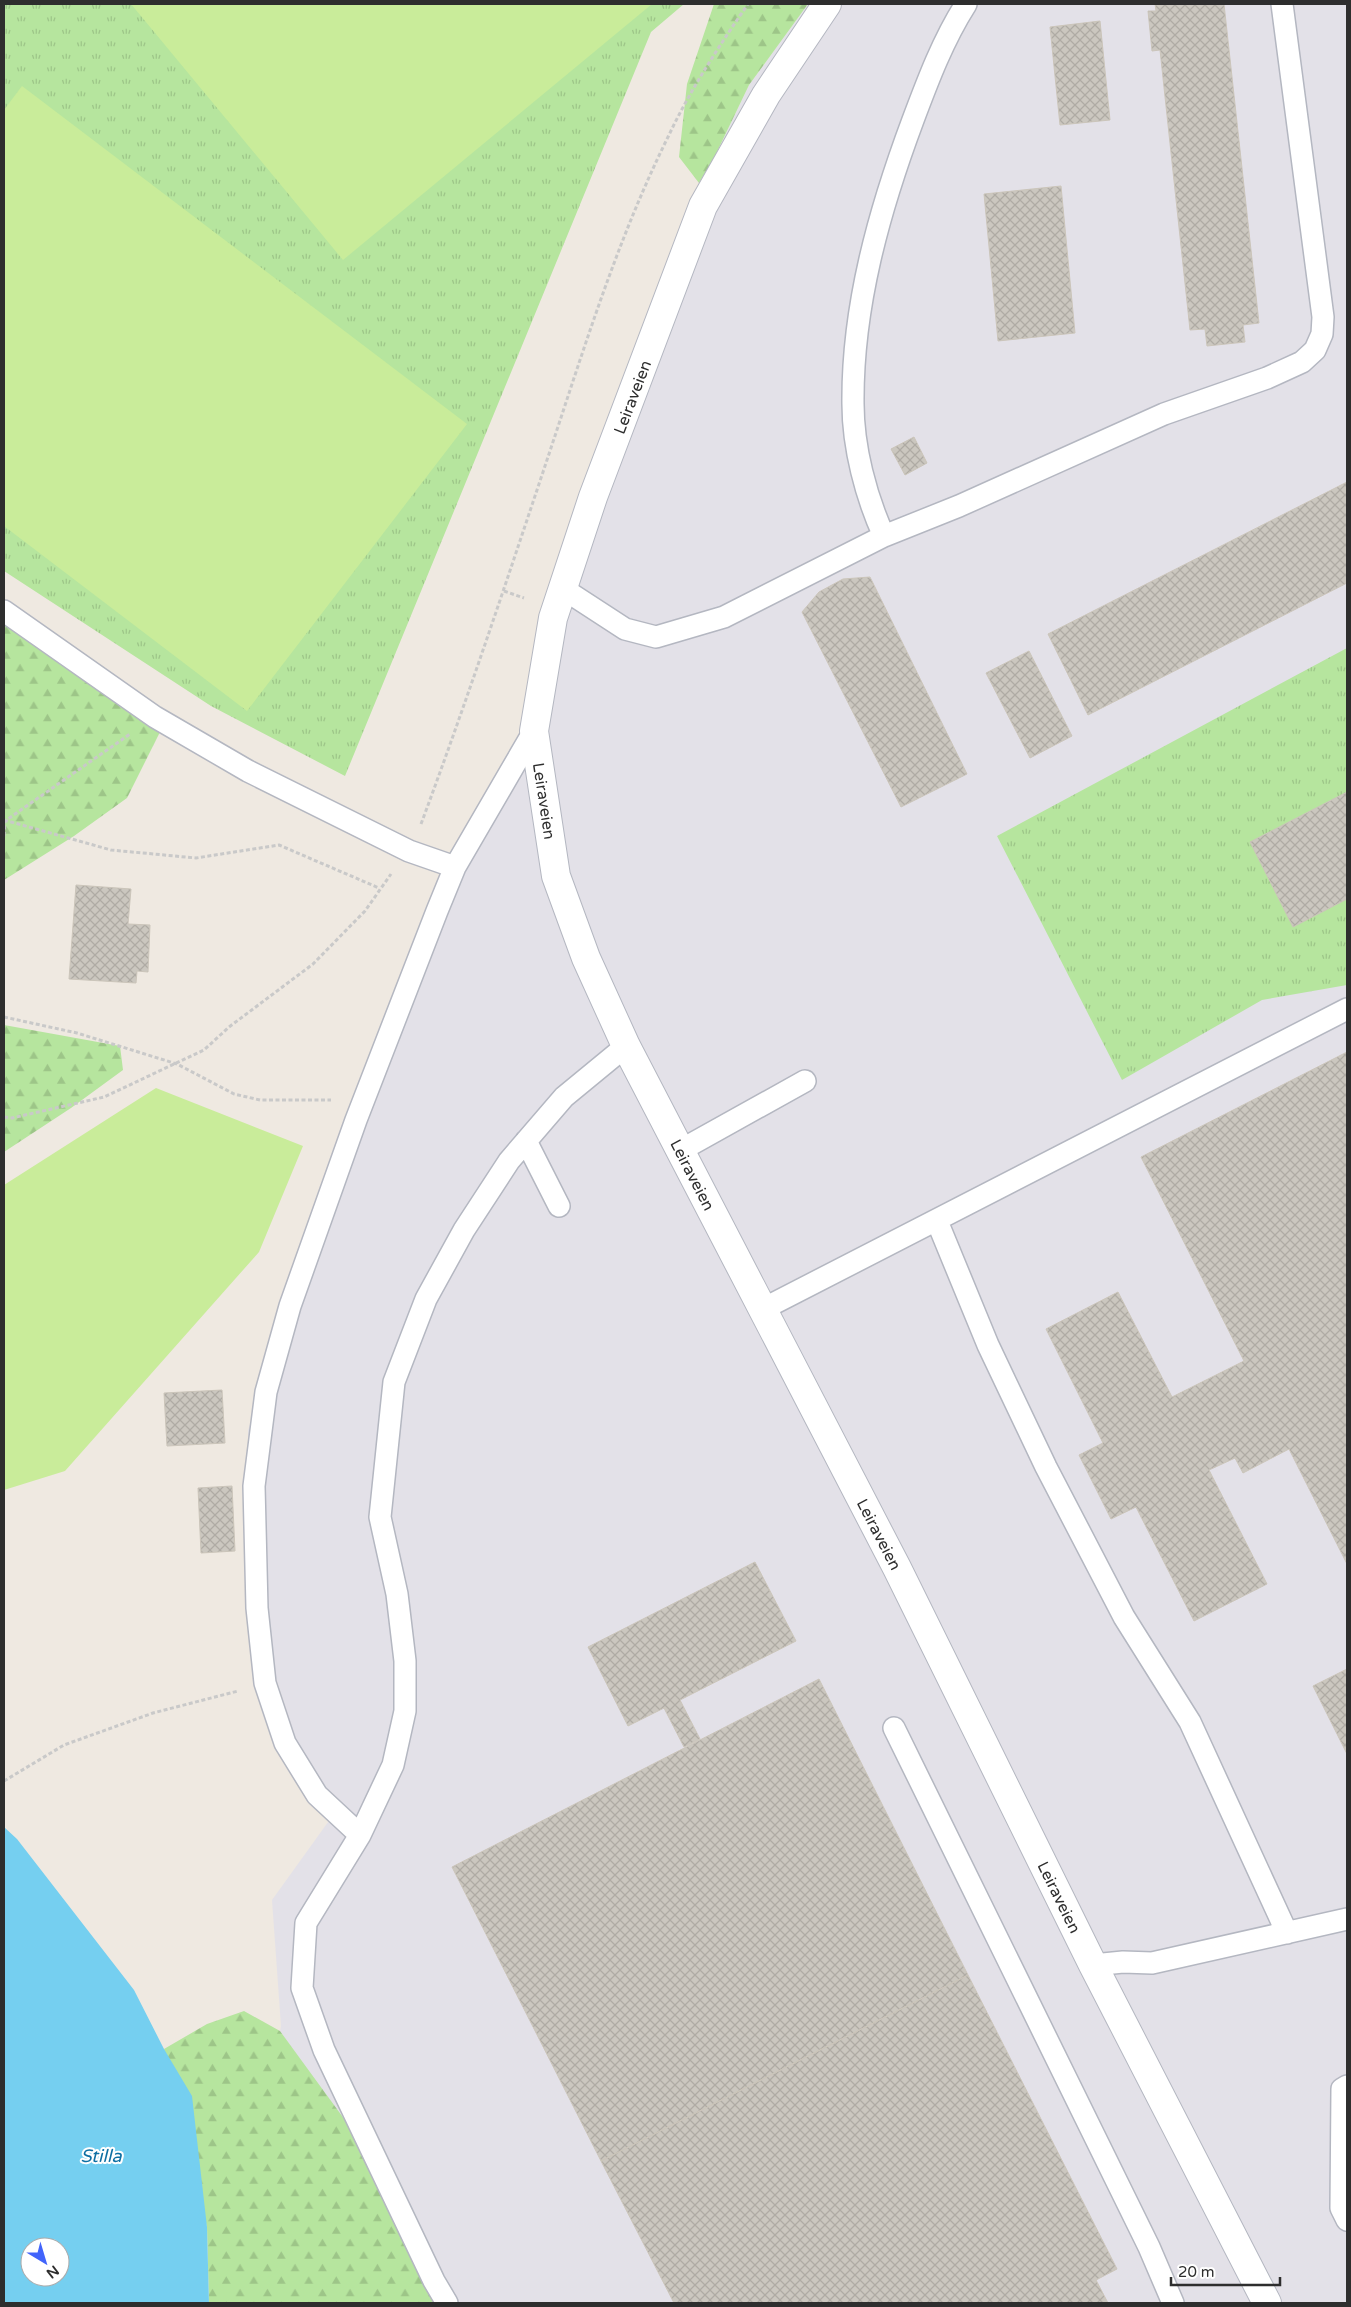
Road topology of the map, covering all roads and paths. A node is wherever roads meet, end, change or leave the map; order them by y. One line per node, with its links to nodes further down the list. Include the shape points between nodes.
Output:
1 (748, 4): 7 (path, via 694,88 636,207 588,335)
2 (827, 4): 6 (street, Leiraveien, via 766,95 703,206 592,497)
3 (966, 4): 5 (lane, via 940,52 903,147 868,266 859,321 854,373 857,444 874,513)
4 (1282, 4): 5 (lane, via 1320,281 1322,334 1315,350 1302,362 1268,378 1164,414)
5 (884, 536): 6 (lane, via 724,617 656,637 625,629)
6 (562, 588): 11 (street, Leiraveien, via 553,618)
7 (504, 591): 8 (path); 14 (path)
8 (531, 601)
9 (4, 611): 10 (lane)
10 (155, 717): 12 (path); 14 (lane, via 248,771)
11 (534, 731): 15 (lane); 18 (street, Leiraveien, via 556,876 586,958)
12 (4, 820): 13 (path); 19 (path, via 111,850 196,858 279,845 379,888 365,911 313,964 229,1027 204,1050)
13 (4, 836)
14 (409, 851): 15 (lane)
15 (455, 867): 22 (lane)
16 (1347, 1009): 26 (lane)
17 (4, 1017): 19 (path, via 77,1033)
18 (626, 1046): 23 (lane, via 564,1097); 24 (street, Leiraveien)
19 (177, 1064): 21 (path, via 104,1097 12,1118); 22 (path, via 234,1094 260,1100 330,1100)
20 (804, 1082): 24 (lane)
21 (4, 1117)
22 (356, 1120): 28 (lane, via 290,1306 266,1392 254,1486 257,1608)
23 (526, 1141): 25 (lane); 31 (lane, via 509,1161 464,1230 426,1299 394,1382 380,1518 397,1594 405,1661 404,1711 393,1765)
24 (681, 1150): 27 (street, Leiraveien)
25 (559, 1206)
26 (937, 1221): 27 (lane); 33 (lane, via 988,1345 1046,1467 1124,1617 1190,1722)
27 (763, 1309): 34 (street, Leiraveien)
28 (265, 1684): 30 (path, via 153,1713 64,1745); 31 (lane, via 285,1743 317,1795)
29 (894, 1728): 38 (lane, via 1149,2247)
30 (4, 1781)
31 (360, 1835): 37 (lane, via 306,1923 302,1988 324,2050)
32 (1347, 1919): 33 (lane)
33 (1287, 1933): 34 (lane, via 1152,1963)
34 (1093, 1965): 39 (street, Leiraveien)
35 (1347, 2086): 36 (lane, via 1342,2089 1341,2208)
36 (1347, 2220)
37 (447, 2303)
38 (1173, 2303)
39 (1267, 2303)

